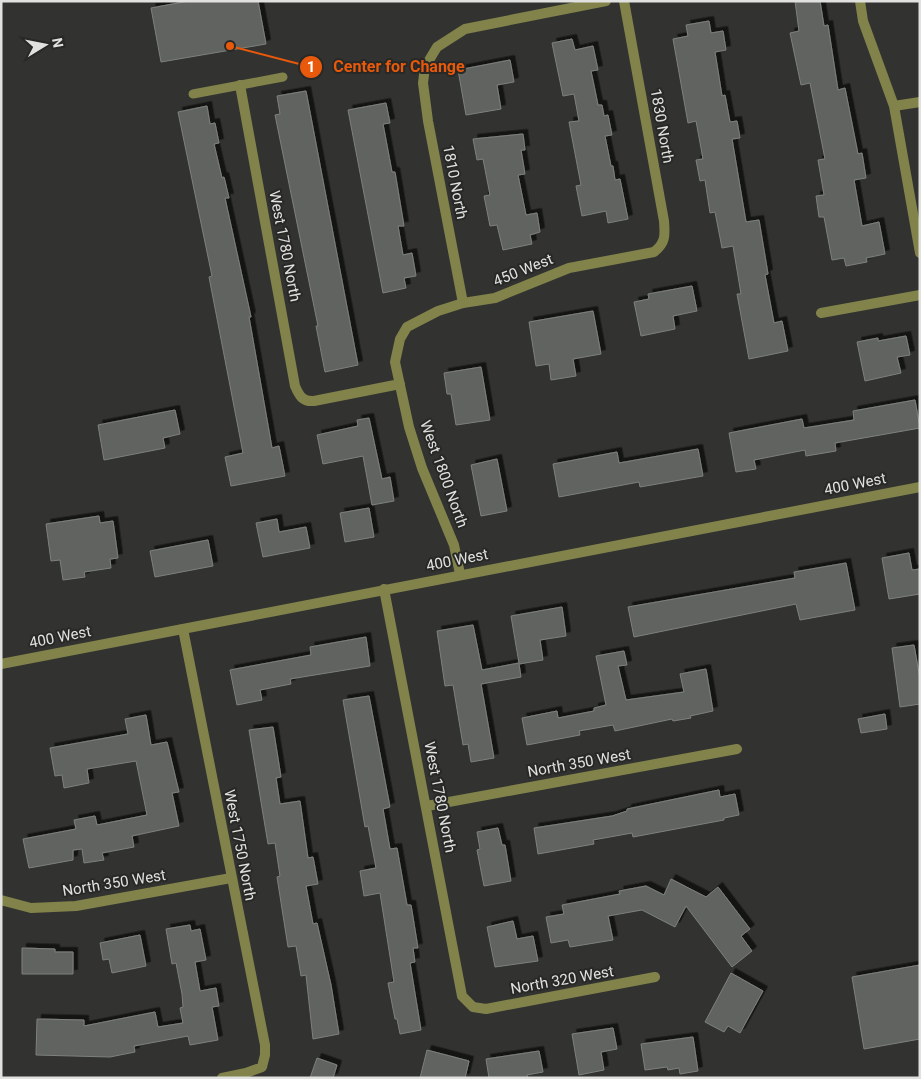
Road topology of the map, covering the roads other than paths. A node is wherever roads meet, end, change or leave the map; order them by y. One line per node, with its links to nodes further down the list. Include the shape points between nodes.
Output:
1 (606, 1): 12 (street, 1810 North, via 465,29 438,47 425,67 423,83 428,121)
2 (624, 1): 9 (street, 1830 North, via 664,221 663,243)
3 (860, 1): 8 (street, via 863,21)
4 (283, 77): 5 (lane)
5 (240, 85): 6 (lane); 15 (street, West 1780 North, via 294,386 304,400 314,401)
6 (192, 94)
7 (920, 102): 8 (street)
8 (894, 106): 10 (street)
9 (654, 252): 12 (street, 450 West, via 569,268 495,298)
10 (920, 253)
11 (920, 295): 13 (street)
12 (463, 303): 14 (street, 450 West, via 429,314)
13 (821, 313)
14 (408, 327): 15 (street, West 1800 North, via 400,340 395,362)
15 (400, 384): 17 (street, West 1800 North, via 409,427 454,545)
16 (920, 488): 17 (street, 400 West)
17 (460, 574): 18 (street, 400 West)
18 (384, 589): 19 (street, 400 West); 22 (street, West 1780 North)
19 (183, 628): 20 (street, 400 West); 23 (street, West 1750 North)
20 (1, 664)
21 (737, 749): 22 (street, North 350 West)
22 (426, 806): 26 (street, West 1780 North, via 458,984 462,996)
23 (232, 878): 24 (street, North 350 West, via 76,906 31,908); 27 (street, West 1750 North, via 265,1054 262,1067)
24 (1, 900)
25 (655, 977): 26 (street, North 320 West, via 486,1008)
26 (473, 1007)
27 (222, 1078)

